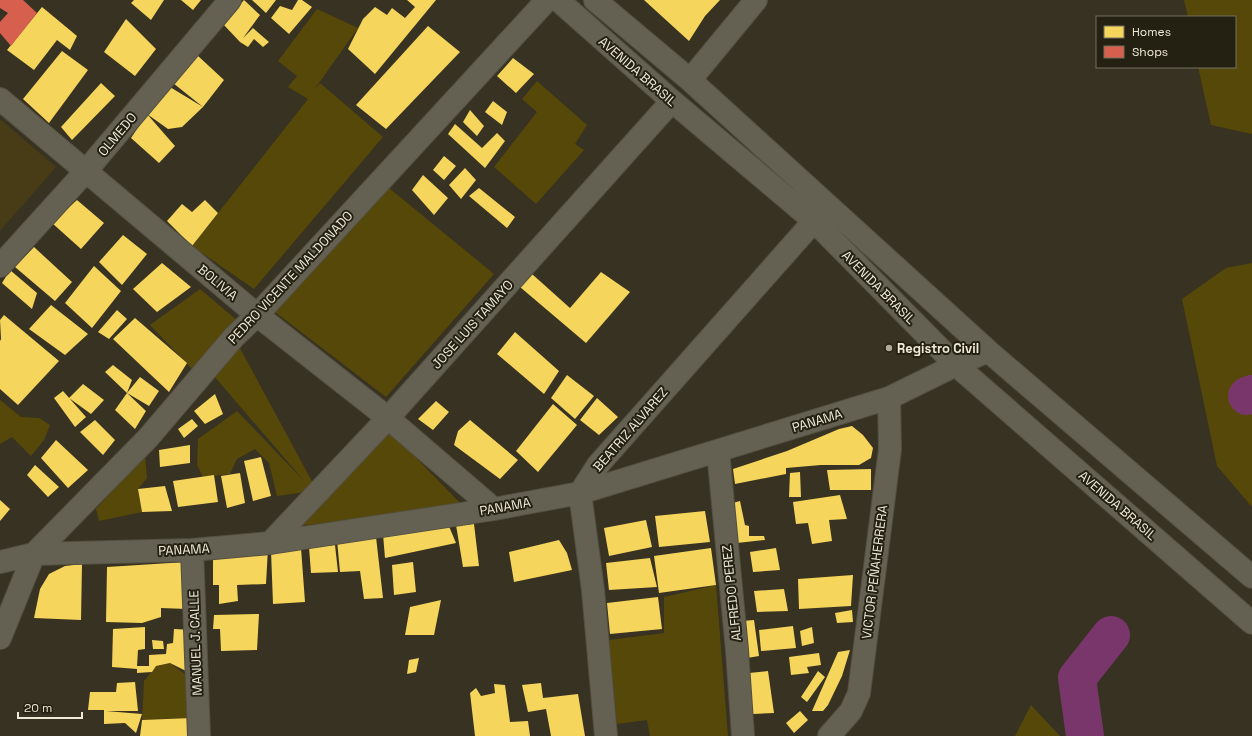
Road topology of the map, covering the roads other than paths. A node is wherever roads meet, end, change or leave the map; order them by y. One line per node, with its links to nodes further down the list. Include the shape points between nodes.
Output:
1 (230, 0): 9 (street, OLMEDO)
2 (547, 0): 12 (street, PEDRO VICENTE MALDONADO)
3 (558, 0): 8 (street, AVENIDA BRASIL)
4 (595, 0): 6 (street, AVENIDA BRASIL)
5 (756, 0): 6 (street)
6 (690, 80): 13 (street, AVENIDA BRASIL)
7 (0, 99): 9 (street, BOLIVIA)
8 (672, 101): 10 (street, AVENIDA BRASIL); 16 (street, JOSE LUIS TAMAYO)
9 (86, 171): 11 (street, OLMEDO); 12 (street, BOLIVIA)
10 (814, 221): 14 (street, AVENIDA BRASIL); 18 (street, BEATRIZ ALVAREZ, via 598,465)
11 (0, 266)
12 (257, 315): 16 (street, BOLIVIA); 22 (street, PEDRO VICENTE MALDONADO, via 234,337 148,438)
13 (988, 351): 14 (street, PANAMA); 24 (street, AVENIDA BRASIL)
14 (956, 365): 15 (street, PANAMA); 25 (street, AVENIDA BRASIL)
15 (889, 398): 17 (street, PANAMA); 30 (street, VICTOR PEÑAHERRERA, via 890,449 859,693 851,711)
16 (388, 418): 19 (street, BOLIVIA); 20 (street, JOSE LUIS TAMAYO)
17 (718, 451): 18 (street, PANAMA); 29 (street, ALFREDO PEREZ)
18 (580, 493): 19 (street, PANAMA); 28 (street, via 593,590)
19 (494, 509): 20 (street, PANAMA)
20 (270, 543): 21 (street, PANAMA)
21 (192, 550): 22 (street, PANAMA); 27 (street, MANUEL J. CALLE)
22 (34, 554): 23 (street, PANAMA); 26 (street)
23 (0, 562)
24 (1252, 577)
25 (1252, 624)
26 (0, 638)
27 (199, 736)
28 (606, 736)
29 (743, 736)
30 (829, 736)

